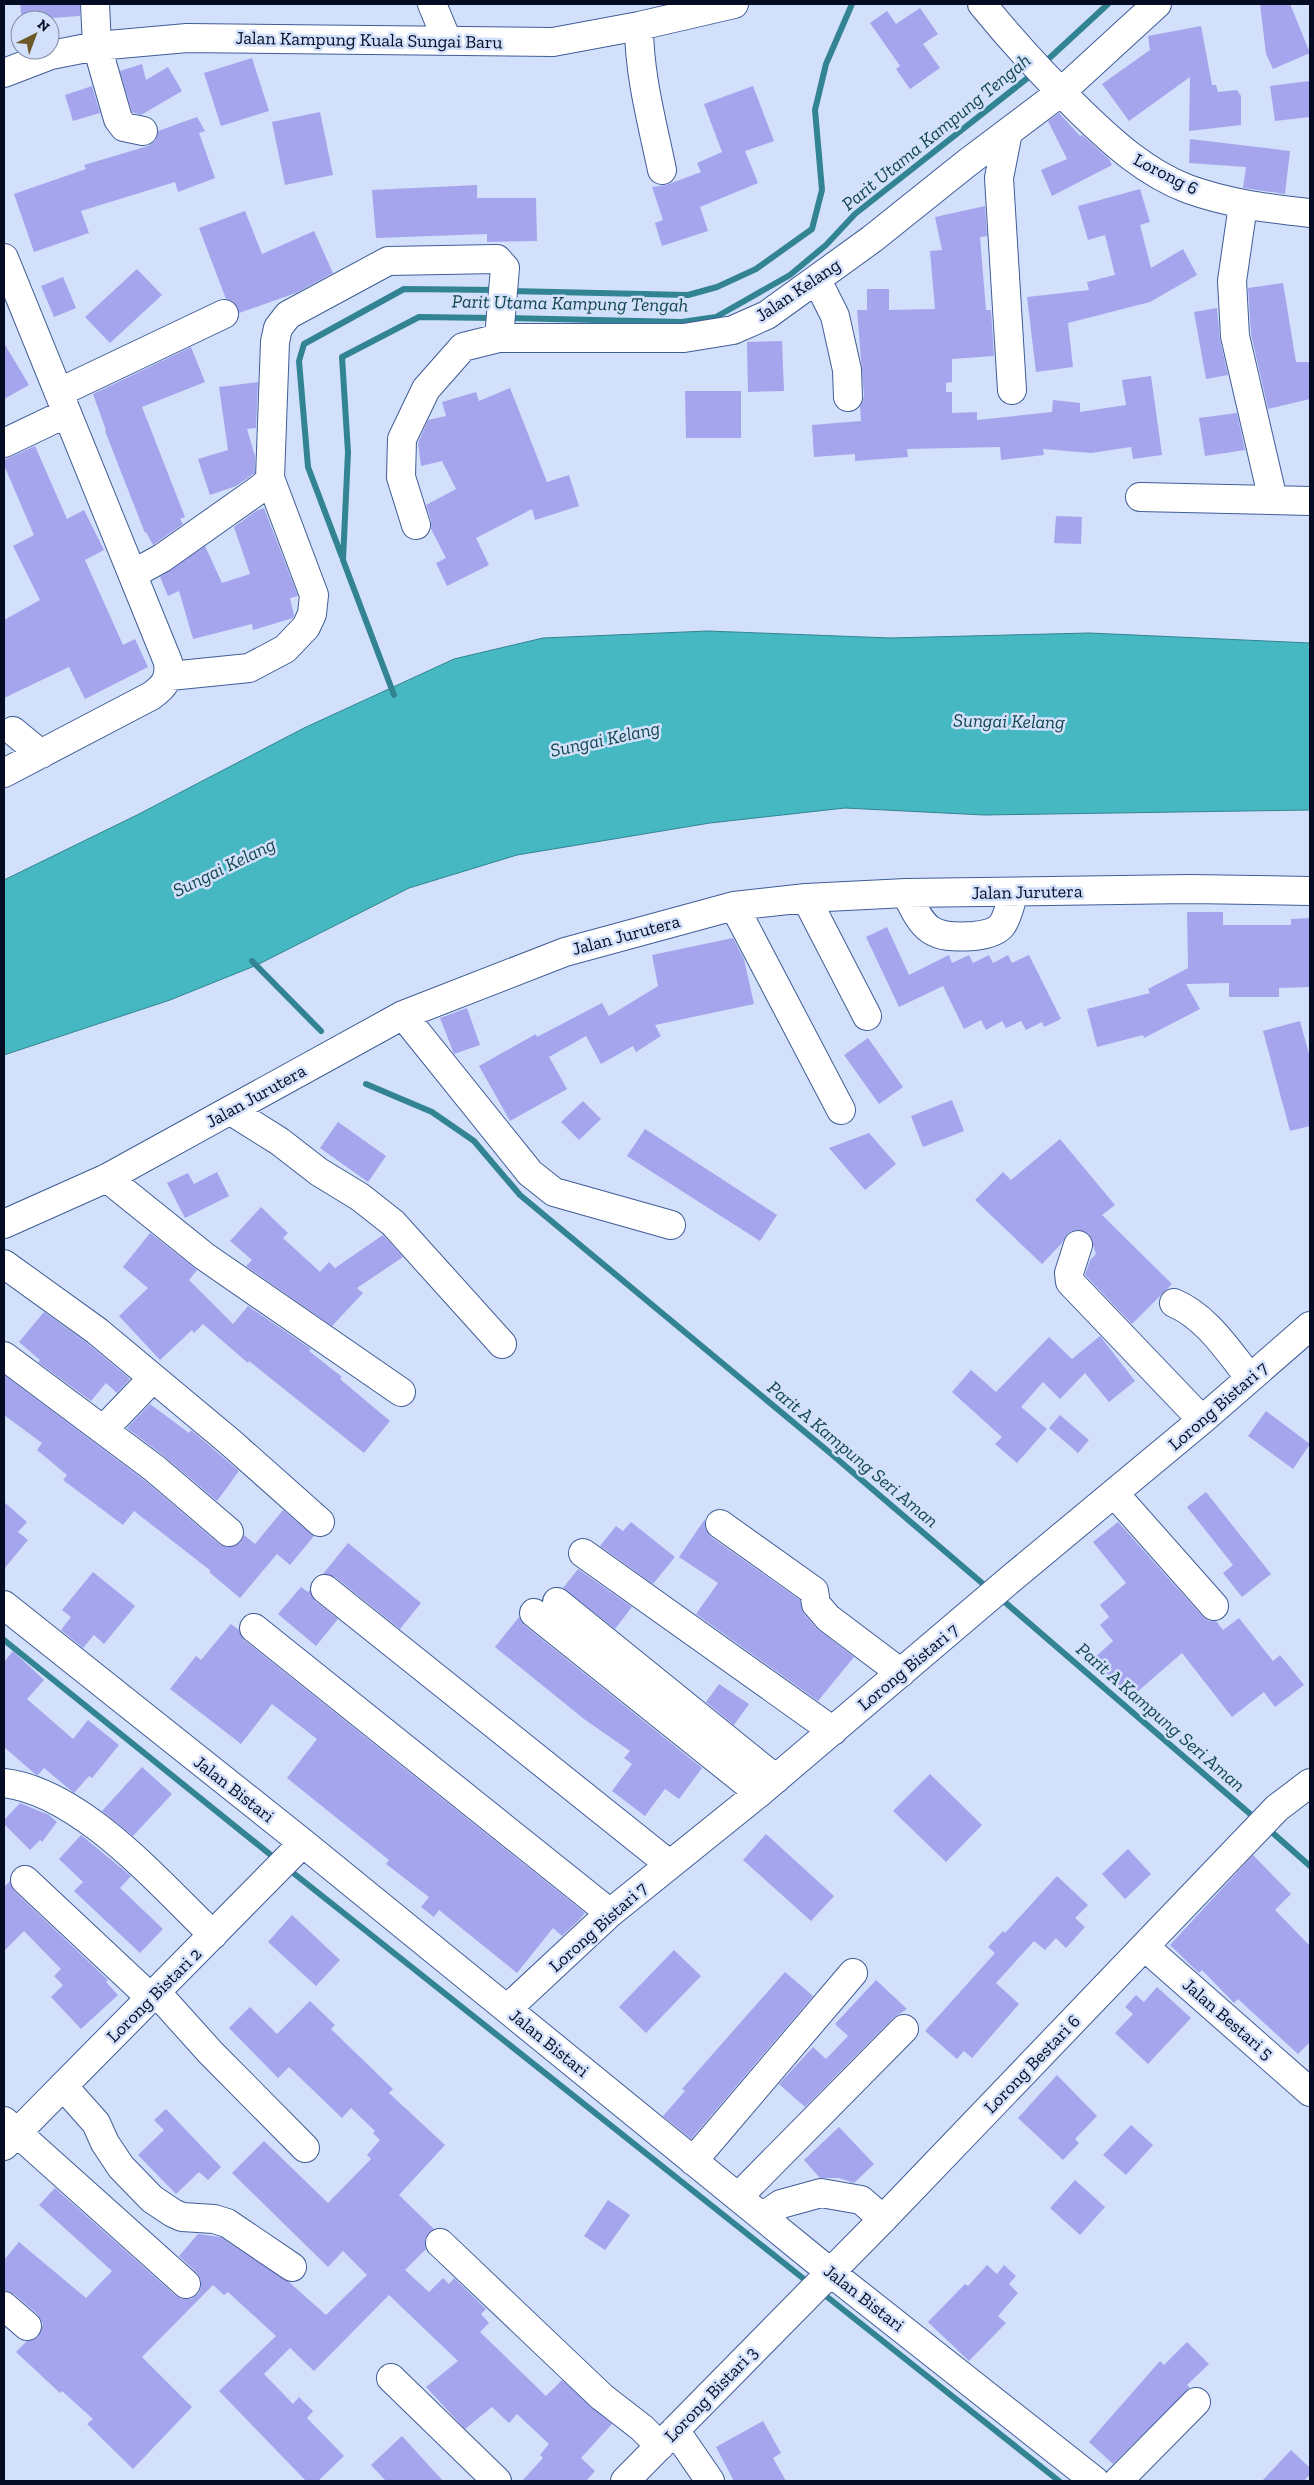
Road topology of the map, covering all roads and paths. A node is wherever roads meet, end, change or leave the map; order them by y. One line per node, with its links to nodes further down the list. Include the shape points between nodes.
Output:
1 (95, 4): 8 (street)
2 (432, 4): 6 (street)
3 (734, 4): 7 (street, Jalan Kampung Kuala Sungai Baru)
4 (982, 4): 10 (street, Lorong 6)
5 (1157, 4): 10 (street, Jalan Kelang)
6 (446, 40): 7 (street, Jalan Kampung Kuala Sungai Baru); 8 (street, Jalan Kampung Kuala Sungai Baru, via 188,38)
7 (639, 40): 13 (street, via 643,84)
8 (97, 46): 9 (street, Jalan Kampung Kuala Sungai Baru, via 51,55); 11 (street, via 118,119 124,128)
9 (4, 73)
10 (1055, 87): 12 (street, Jalan Kelang); 14 (street, Lorong 6, via 1116,146 1151,170 1187,188)
11 (143, 131)
12 (1008, 132): 17 (street, Jalan Kelang); 20 (street, via 999,178)
13 (662, 170)
14 (1243, 205): 15 (street, Lorong 6); 26 (street, via 1232,281 1236,336)
15 (1310, 213)
16 (4, 258): 22 (street)
17 (817, 280): 19 (street, Jalan Kelang, via 767,315 733,330 684,338); 21 (street, via 835,316 847,370)
18 (224, 314): 22 (street)
19 (499, 338): 24 (street, via 505,268 497,259 388,260 288,315 278,328 274,342); 28 (street, Jalan Kelang, via 463,347 426,389 402,439 401,477)
20 (1012, 390)
21 (848, 397)
22 (63, 403): 23 (street); 29 (street)
23 (4, 443)
24 (270, 478): 29 (street, via 264,486 162,558); 30 (street, via 314,595 312,614 306,627 285,649 249,668)
25 (1140, 497): 26 (street)
26 (1274, 500): 27 (street)
27 (1310, 501)
28 (416, 526)
29 (132, 574): 30 (street, via 168,662)
30 (170, 676): 32 (street, via 164,687 151,696)
31 (13, 731): 32 (street)
32 (41, 754): 33 (street)
33 (4, 773)
34 (1310, 891): 35 (street, Jalan Jurutera)
35 (1014, 892): 36 (street, Jalan Jurutera); 36 (street, via 1002,925 991,933 950,938 932,932 918,919)
36 (906, 893): 37 (street, Jalan Jurutera)
37 (806, 898): 38 (street, Jalan Jurutera); 40 (street)
38 (734, 906): 39 (street, Jalan Jurutera, via 565,952); 41 (street)
39 (403, 1015): 42 (street, Jalan Jurutera); 45 (street, via 457,1080 485,1120 530,1172 554,1192)
40 (867, 1016)
41 (841, 1110)
42 (230, 1111): 43 (street, Jalan Jurutera); 50 (street, via 279,1141 394,1223)
43 (107, 1178): 44 (street, Jalan Jurutera); 54 (street, via 204,1256)
44 (4, 1224)
45 (672, 1225)
46 (1078, 1245): 55 (street, via 1068,1273 1070,1282)
47 (4, 1264): 53 (street, via 97,1331)
48 (1174, 1304): 52 (street, via 1202,1321)
49 (1310, 1326): 52 (street, Lorong Bistari 7)
50 (502, 1344)
51 (4, 1356): 56 (street)
52 (1250, 1378): 55 (street, Lorong Bistari 7)
53 (152, 1379): 56 (street); 58 (street, via 230,1442)
54 (401, 1392)
55 (1202, 1420): 57 (street, Lorong Bistari 7)
56 (104, 1430): 60 (street)
57 (1114, 1493): 64 (street); 67 (street, Lorong Bistari 7)
58 (320, 1522)
59 (720, 1524): 67 (street, via 814,1591 816,1604 828,1618)
60 (229, 1532)
61 (583, 1552): 68 (street)
62 (325, 1589): 73 (street)
63 (4, 1605): 72 (street, Jalan Bistari)
64 (1214, 1606)
65 (545, 1607): 71 (street)
66 (254, 1628): 75 (street)
67 (901, 1673): 68 (street, Lorong Bistari 7)
68 (833, 1731): 71 (street, Lorong Bistari 7)
69 (4, 1782): 76 (street, via 19,1784 49,1796 89,1821 130,1854)
70 (1310, 1782): 77 (street, Lorong Bestari 6, via 1277,1808)
71 (767, 1786): 73 (street, Lorong Bistari 7)
72 (298, 1848): 76 (street, Lorong Bistari 2); 80 (street, Jalan Bistari)
73 (669, 1864): 75 (street, Lorong Bistari 7)
74 (25, 1880): 79 (street)
75 (610, 1913): 80 (street, Lorong Bistari 7)
76 (213, 1935): 79 (street, Lorong Bistari 2)
77 (1145, 1947): 83 (street, Jalan Bestari 5); 89 (street, Lorong Bestari 6)
78 (853, 1973): 86 (street)
79 (154, 1996): 82 (street, Lorong Bistari 2); 85 (street)
80 (507, 2010): 86 (street, Jalan Bistari)
81 (904, 2028): 87 (street)
82 (63, 2086): 84 (street, Lorong Bistari 2); 91 (street, via 96,2122 121,2167 152,2198 182,2217 227,2222)
83 (1310, 2092)
84 (8, 2133): 93 (street)
85 (305, 2148)
86 (693, 2160): 87 (street, Jalan Bistari)
87 (739, 2196): 88 (street, Jalan Bistari)
88 (763, 2216): 89 (street, via 781,2204 821,2194 861,2200); 92 (street, Jalan Bistari)
89 (883, 2219): 92 (street, Lorong Bestari 6)
90 (440, 2243): 98 (street, via 602,2398 642,2428)
91 (292, 2267)
92 (824, 2278): 98 (street, Lorong Bistari 3); 102 (street, Jalan Bistari)
93 (186, 2284)
94 (4, 2306): 95 (street)
95 (28, 2326)
96 (390, 2378): 99 (street)
97 (1196, 2402): 103 (street)
98 (668, 2438): 100 (street, Lorong Bistari 3); 101 (street)
99 (497, 2481)
100 (625, 2481)
101 (710, 2481)
102 (1095, 2481)
103 (1118, 2481)

